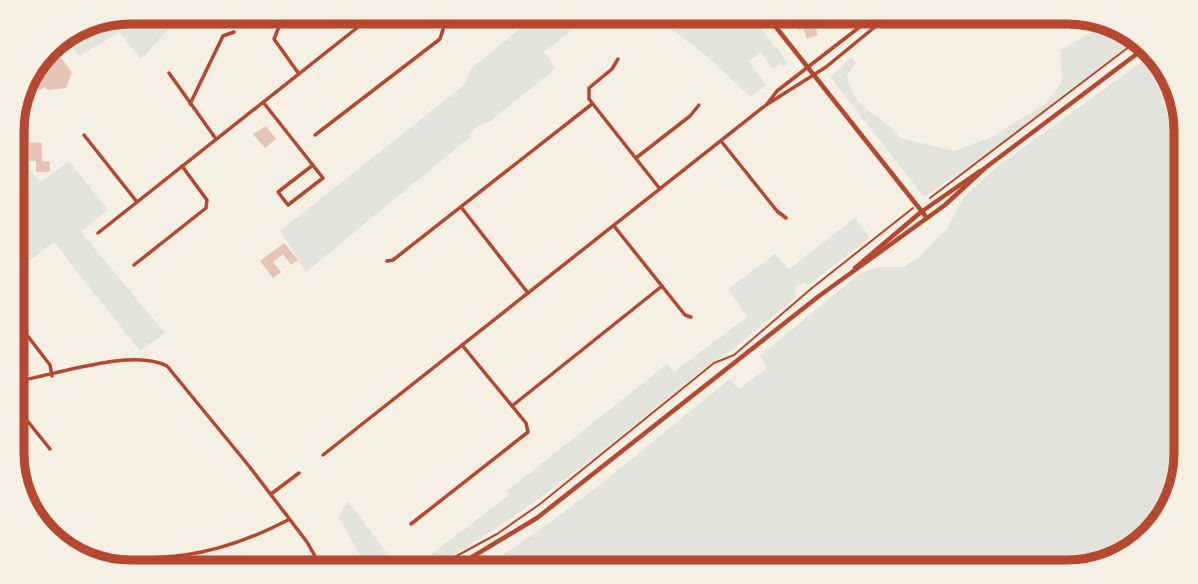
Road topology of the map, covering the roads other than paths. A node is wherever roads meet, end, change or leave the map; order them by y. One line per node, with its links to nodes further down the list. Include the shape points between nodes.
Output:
1 (280, 24): 14 (street, via 274,39)
2 (362, 24): 14 (street)
3 (443, 24): 22 (street, via 440,39)
4 (774, 24): 12 (main road)
5 (865, 24): 12 (street)
6 (878, 24): 15 (street)
7 (944, 24): 8 (street)
8 (971, 24)
9 (234, 32): 17 (street, via 223,36)
10 (1138, 53): 28 (main road)
11 (618, 59): 18 (street, via 589,88)
12 (809, 68): 15 (main road); 20 (street, via 777,91)
13 (169, 73): 17 (street)
14 (299, 74): 16 (street)
15 (814, 75): 20 (street); 32 (main road)
16 (263, 102): 23 (street); 26 (street)
17 (190, 104): 23 (street)
18 (592, 104): 25 (street); 31 (street)
19 (699, 105): 25 (street)
20 (766, 106): 24 (street)
21 (84, 135): 30 (street)
22 (315, 135)
23 (216, 139): 27 (street)
24 (721, 141): 29 (street); 33 (street)
25 (636, 158): 29 (street)
26 (313, 165): 26 (street, via 323,178 288,205 278,192)
27 (182, 166): 30 (street); 38 (street, via 203,194 206,208)
28 (985, 168): 32 (main road); 34 (main road)
29 (660, 189): 35 (street)
30 (137, 202): 36 (street)
31 (461, 207): 37 (street); 41 (street)
32 (919, 209): 34 (main road); 39 (main road)
33 (786, 218)
34 (927, 218): 39 (main road)
35 (614, 226): 40 (street); 41 (street)
36 (98, 233)
37 (387, 261)
38 (134, 265)
39 (852, 271): 59 (main road, via 537,518)
40 (662, 286): 42 (street); 47 (street)
41 (528, 293): 44 (street)
42 (691, 317)
43 (24, 332): 45 (street, via 50,365)
44 (462, 345): 47 (street); 50 (street)
45 (52, 376): 46 (street); 52 (street, via 131,358 158,362 173,371)
46 (24, 380)
47 (512, 405): 54 (street, via 528,432)
48 (24, 417): 49 (street)
49 (50, 449)
50 (323, 455)
51 (299, 473): 52 (street)
52 (271, 494): 53 (street)
53 (289, 520): 57 (street, via 250,540); 58 (street)
54 (411, 524)
55 (115, 558): 56 (street)
56 (162, 560)
57 (163, 560)
58 (317, 560)
59 (468, 560)

